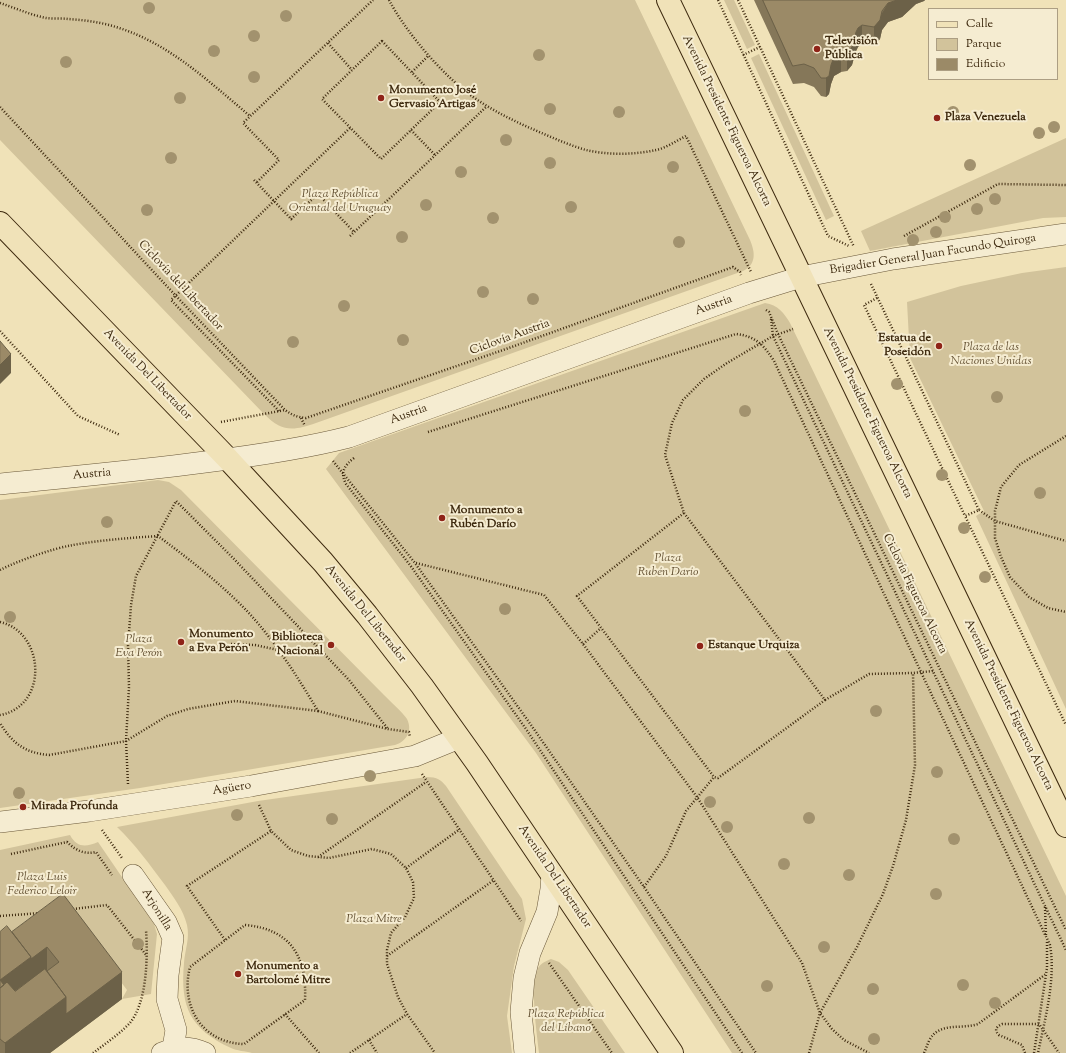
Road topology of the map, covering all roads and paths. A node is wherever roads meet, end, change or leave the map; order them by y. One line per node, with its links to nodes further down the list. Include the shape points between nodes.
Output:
1 (373, 0): 7 (path)
2 (389, 0): 9 (path, via 406,27)
3 (668, 0): 27 (main road, Avenida Presidente Figueroa Alcorta)
4 (718, 0): 10 (path)
5 (738, 0): 8 (path)
6 (0, 3): 15 (path, via 47,18 94,21 137,34 158,44 187,64)
7 (328, 43): 11 (path); 15 (path)
8 (760, 47): 10 (path); 10 (path, via 855,249 828,236)
9 (429, 55): 12 (path); 13 (path, via 468,93)
10 (743, 55)
11 (352, 70): 12 (path, via 382,41); 16 (path, via 322,98)
12 (412, 72): 17 (path, via 440,102)
13 (487, 106): 18 (path); 28 (path, via 535,130 587,150 633,153 656,150 686,136)
14 (0, 107): 29 (path, Ciclovía del Libertador)
15 (250, 116): 20 (path, via 243,123 279,160 255,181)
16 (351, 128): 17 (path, via 381,159); 20 (path)
17 (411, 130): 18 (path)
18 (435, 155): 22 (path)
19 (1066, 185): 25 (path, via 998,184)
20 (274, 201): 22 (path, via 292,220 318,194); 29 (path)
21 (0, 223): 40 (main road, Avenida Del Libertador)
22 (354, 232): 24 (path)
23 (1066, 234): 26 (street, Brigadier General Juan Facundo Quiroga)
24 (350, 236)
25 (897, 238)
26 (862, 265): 27 (street, Brigadier General Juan Facundo Quiroga); 30 (path)
27 (801, 277): 28 (street, Austria); 80 (main road, Avenida Presidente Figueroa Alcorta)
28 (754, 292): 31 (path); 31 (path, via 752,301); 39 (path, Ciclovía Austria, via 733,266 506,349); 44 (street, Austria, via 348,437)
29 (176, 296): 37 (path, Ciclovía del Libertador); 38 (path, via 171,300)
30 (877, 298): 49 (path); 51 (path, via 864,305)
31 (770, 312): 34 (path, Ciclovía Figueroa Alcorta); 35 (path)
32 (793, 329): 34 (path)
33 (0, 331): 42 (path, via 78,416)
34 (778, 334): 35 (path); 96 (path, Ciclovía Figueroa Alcorta)
35 (773, 336): 36 (path); 63 (path)
36 (760, 344): 41 (path, via 746,335 736,334); 50 (path, via 704,379 683,400 672,423 665,454); 64 (path, via 767,349 774,361)
37 (285, 410): 38 (path); 39 (path)
38 (279, 411): 40 (path)
39 (301, 418): 44 (path)
40 (196, 426): 46 (main road, Avenida Del Libertador)
41 (426, 433)
42 (120, 435)
43 (1066, 436): 52 (path, via 1019,465 1001,487)
44 (319, 445): 46 (street, Austria); 47 (path)
45 (360, 455): 47 (path, via 348,463)
46 (228, 459): 48 (street, Austria); 71 (main road, Avenida Del Libertador, via 323,562 422,686)
47 (343, 474): 55 (path); 118 (path, via 346,484 410,565 526,729)
48 (0, 484)
49 (979, 510): 51 (path); 52 (path)
50 (684, 513): 59 (path, via 577,596); 66 (path)
51 (965, 516): 69 (path)
52 (995, 521): 54 (path); 57 (path, via 995,538 1010,577 1029,597 1048,608)
53 (158, 536): 56 (path, via 71,545); 62 (path, via 228,592); 70 (path, via 176,501 349,680); 72 (path, via 136,576 131,605)
54 (1066, 541)
55 (415, 563): 61 (path, via 544,595); 90 (path)
56 (0, 570)
57 (1066, 612)
58 (0, 622): 67 (path, via 14,628 26,641 36,671 28,698 12,711)
59 (601, 628): 61 (path); 73 (path)
60 (231, 644): 62 (path)
61 (583, 644): 76 (path)
62 (279, 650): 72 (path, via 318,711 236,701 188,709 167,716)
63 (933, 671): 64 (path); 91 (path)
64 (921, 672): 65 (path); 97 (path)
65 (914, 673): 66 (path, via 870,674); 103 (path, via 915,765 902,836 883,894)
66 (825, 700): 73 (path, via 718,778)
67 (0, 715)
68 (0, 723): 72 (path, via 16,743 27,751 38,754 48,755)
69 (1066, 726)
70 (388, 729)
71 (459, 738): 75 (street, Agüero, via 415,756); 86 (main road, Avenida Del Libertador)
72 (126, 740): 77 (path)
73 (714, 777): 76 (path)
74 (426, 782): 84 (path)
75 (251, 786): 77 (street, Agüero); 82 (path)
76 (697, 797): 90 (path, via 686,811 666,856); 103 (path, via 802,963)
77 (129, 805): 78 (street, Agüero)
78 (89, 811): 79 (street, Agüero); 87 (path)
79 (0, 822)
80 (1066, 826)
81 (460, 829): 85 (path)
82 (271, 831): 84 (path, via 291,850); 98 (path, via 187,886)
83 (11, 854): 88 (path, via 67,842 86,853 96,852)
84 (317, 857): 85 (path, via 329,858 372,849 391,854)
85 (406, 868): 101 (path, via 413,882 414,898 405,917 391,933)
86 (552, 874): 116 (street, via 547,912 530,953 523,984 520,1012); 117 (main road, Avenida Del Libertador)
87 (133, 875): 109 (street, Arjonilla, via 166,922 173,938 167,999 176,1030)
88 (113, 877)
89 (494, 880): 101 (path)
90 (644, 886): 119 (path)
91 (1045, 905): 97 (path); 99 (path)
92 (72, 909): 100 (path, via 108,905)
93 (0, 916): 94 (path, via 43,912)
94 (37, 917)
95 (144, 925): 100 (path)
96 (1066, 930)
97 (1046, 938): 102 (path); 107 (path, via 1052,957)
98 (225, 940): 104 (path, via 245,925 258,926 283,938 295,949 301,962 306,986 305,1000); 104 (path, via 190,967 187,992 196,1020 221,1039 232,1044 244,1044)
99 (1066, 950)
100 (147, 956): 110 (path, via 143,995 136,1014 129,1024)
101 (387, 956): 105 (path, via 391,978)
102 (1046, 974): 106 (path); 122 (path, via 978,1024 941,1028 929,1040)
103 (820, 1013): 120 (path); 121 (path, via 832,1030 844,1040)
104 (285, 1014): 112 (path)
105 (408, 1014): 108 (path); 115 (path)
106 (1039, 1024): 107 (path); 123 (path, via 1002,1024 996,1029 999,1035 1022,1045); 124 (path)
107 (1043, 1030): 125 (path); 126 (path)
108 (369, 1040): 113 (path); 114 (path)
109 (168, 1051): 111 (street, via 188,1047)
110 (93, 1053)
111 (205, 1053)
112 (319, 1053)
113 (350, 1053)
114 (377, 1053)
115 (435, 1053)
116 (525, 1053)
117 (672, 1053)
118 (742, 1053)
119 (756, 1053)
120 (809, 1053)
121 (869, 1053)
122 (924, 1053)
123 (1025, 1053)
124 (1034, 1053)
125 (1038, 1053)
126 (1059, 1053)

